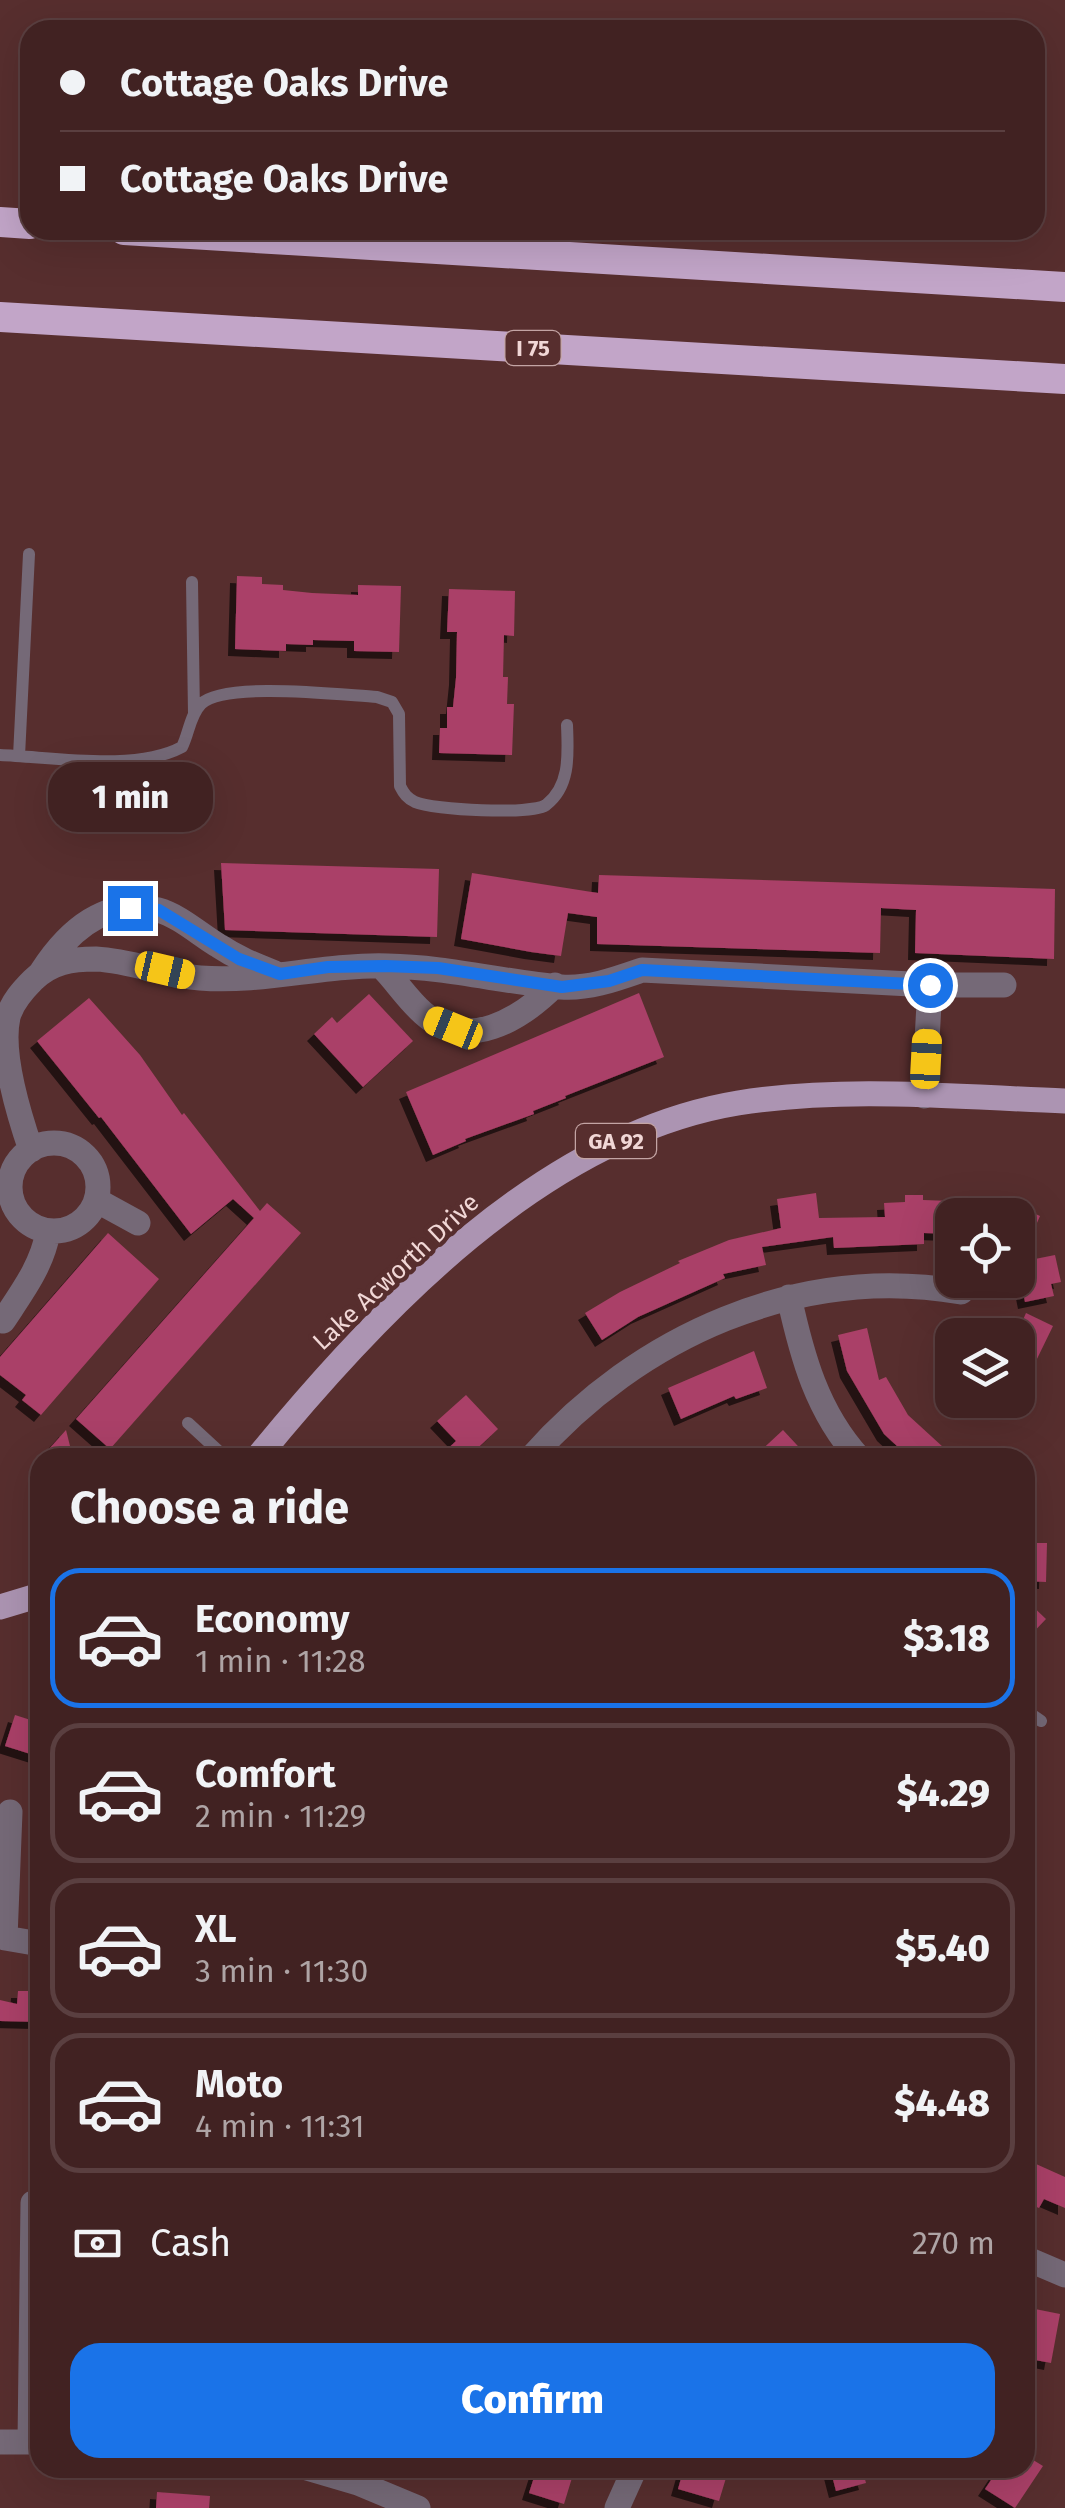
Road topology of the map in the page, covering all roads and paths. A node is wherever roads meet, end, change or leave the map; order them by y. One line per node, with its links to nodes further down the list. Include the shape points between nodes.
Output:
1 (289, 240): 2 (highway)
2 (1065, 287)
3 (0, 317): 4 (highway, I 75)
4 (1065, 379)
5 (29, 554): 10 (lane)
6 (192, 582): 7 (lane)
7 (194, 714): 8 (lane, via 213,695 237,690 377,696 392,702 398,714 405,796 425,805 526,810 544,807 562,788); 10 (lane, via 182,746 157,758)
8 (567, 725)
9 (0, 755): 10 (lane)
10 (20, 756)
11 (380, 966): 13 (street); 14 (street); 14 (street, via 426,1017 453,1028 508,1022)
12 (42, 971): 13 (street, via 66,960 96,959 198,978); 13 (street, via 68,935 130,908 159,910 239,959); 19 (street, via 20,992 8,1018 9,1072)
13 (280, 974)
14 (555, 985): 15 (street, via 590,985 642,970)
15 (930, 985): 16 (street); 17 (street)
16 (1004, 985)
17 (924, 1096): 18 (main road, Lake Acworth Drive / GA 92); 28 (main road, Lake Acworth Drive / GA 92, via 825,1095 737,1104 661,1122 579,1161 442,1263 368,1332)
18 (1065, 1101)
19 (31, 1150): 20 (street, via 58,1143 86,1156 98,1181); 22 (street, via 12,1174 14,1207 23,1220)
20 (96, 1200): 21 (street); 22 (street, via 74,1227)
21 (138, 1224)
22 (48, 1232): 25 (street, via 31,1280)
23 (935, 1288): 24 (street, via 875,1284)
24 (789, 1297): 29 (street, via 680,1339 560,1424); 30 (street, via 812,1382)
25 (3, 1321)
26 (188, 1424): 27 (lane)
27 (215, 1448)
28 (266, 1448)
29 (540, 1448)
30 (849, 1448)
31 (30, 1598): 32 (main road)
32 (0, 1606)
33 (1035, 1717): 34 (lane)
34 (1041, 1721)
35 (10, 1812): 36 (street, via 5,1938)
36 (30, 1942)
37 (1035, 2262): 38 (street)
38 (1065, 2276)
39 (0, 2442): 40 (street)
40 (30, 2442)
41 (341, 2478): 43 (street)
42 (630, 2478): 44 (street)
43 (418, 2508)
44 (618, 2508)

